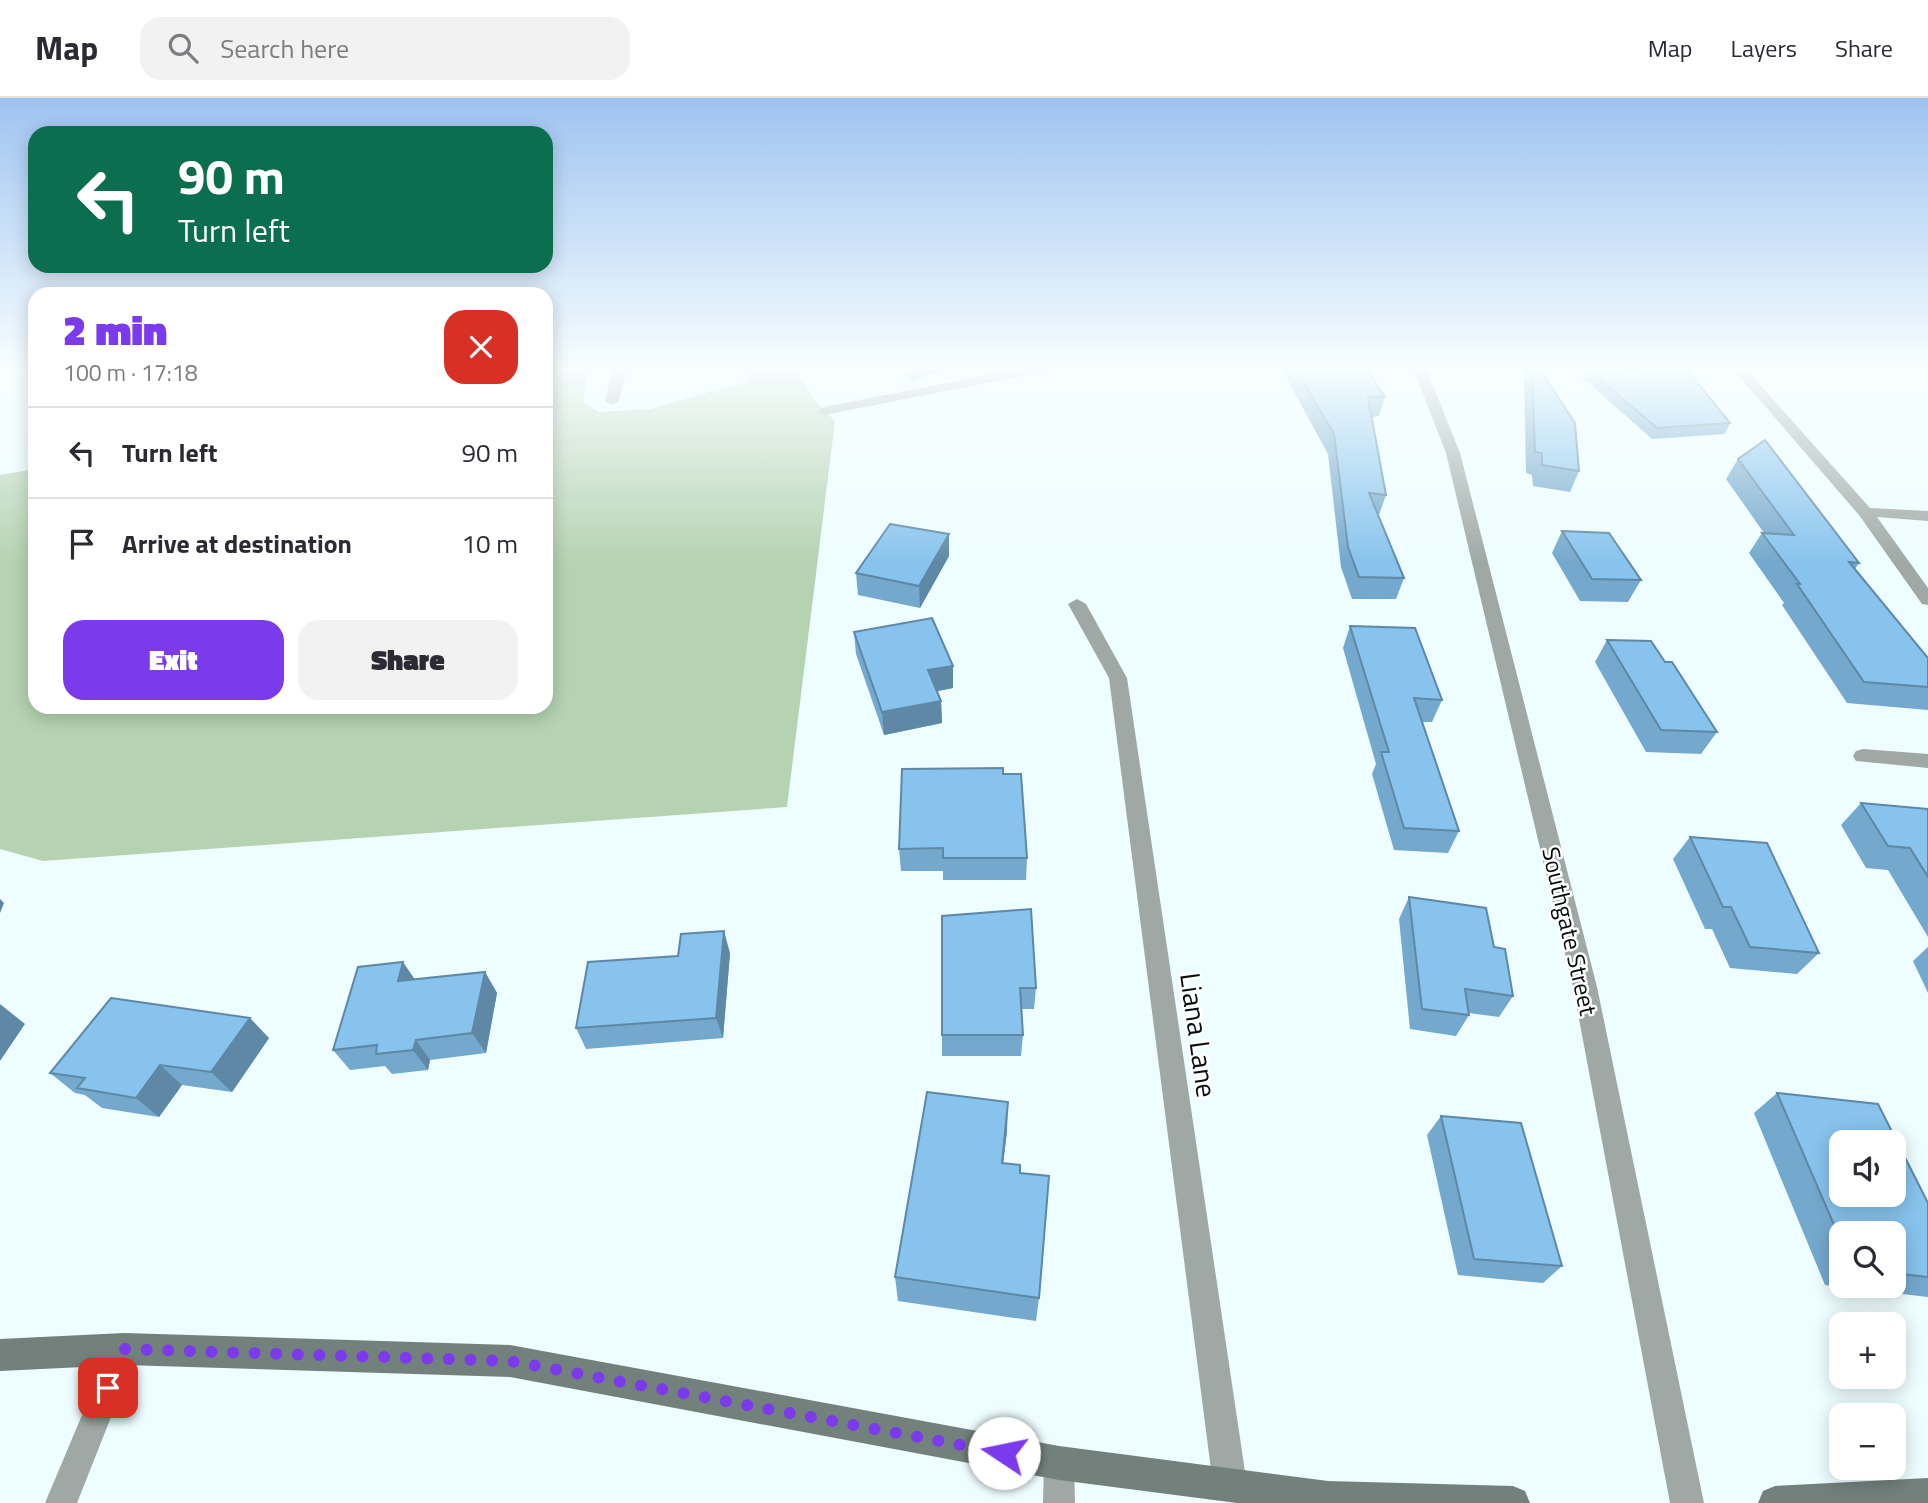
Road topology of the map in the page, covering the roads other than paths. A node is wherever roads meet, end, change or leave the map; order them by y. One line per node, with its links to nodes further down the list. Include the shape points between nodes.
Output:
1 (1445, 434): 17 (street, Southgate Street, via 1585,987)
2 (1796, 434): 3 (street)
3 (1865, 512): 4 (street); 5 (street)
4 (1928, 516)
5 (1928, 600)
6 (1077, 604): 12 (street, Liana Lane, via 1118,678)
7 (1863, 756): 8 (street)
8 (1928, 761)
9 (124, 1349): 10 (main road); 11 (main road, via 510,1361); 14 (lane)
10 (0, 1355)
11 (1059, 1463): 12 (main road); 15 (lane)
12 (1230, 1485): 16 (main road, via 1328,1498)
13 (1928, 1495): 18 (main road)
14 (61, 1503)
15 (1059, 1503)
16 (1513, 1503)
17 (1687, 1503)
18 (1775, 1503)

